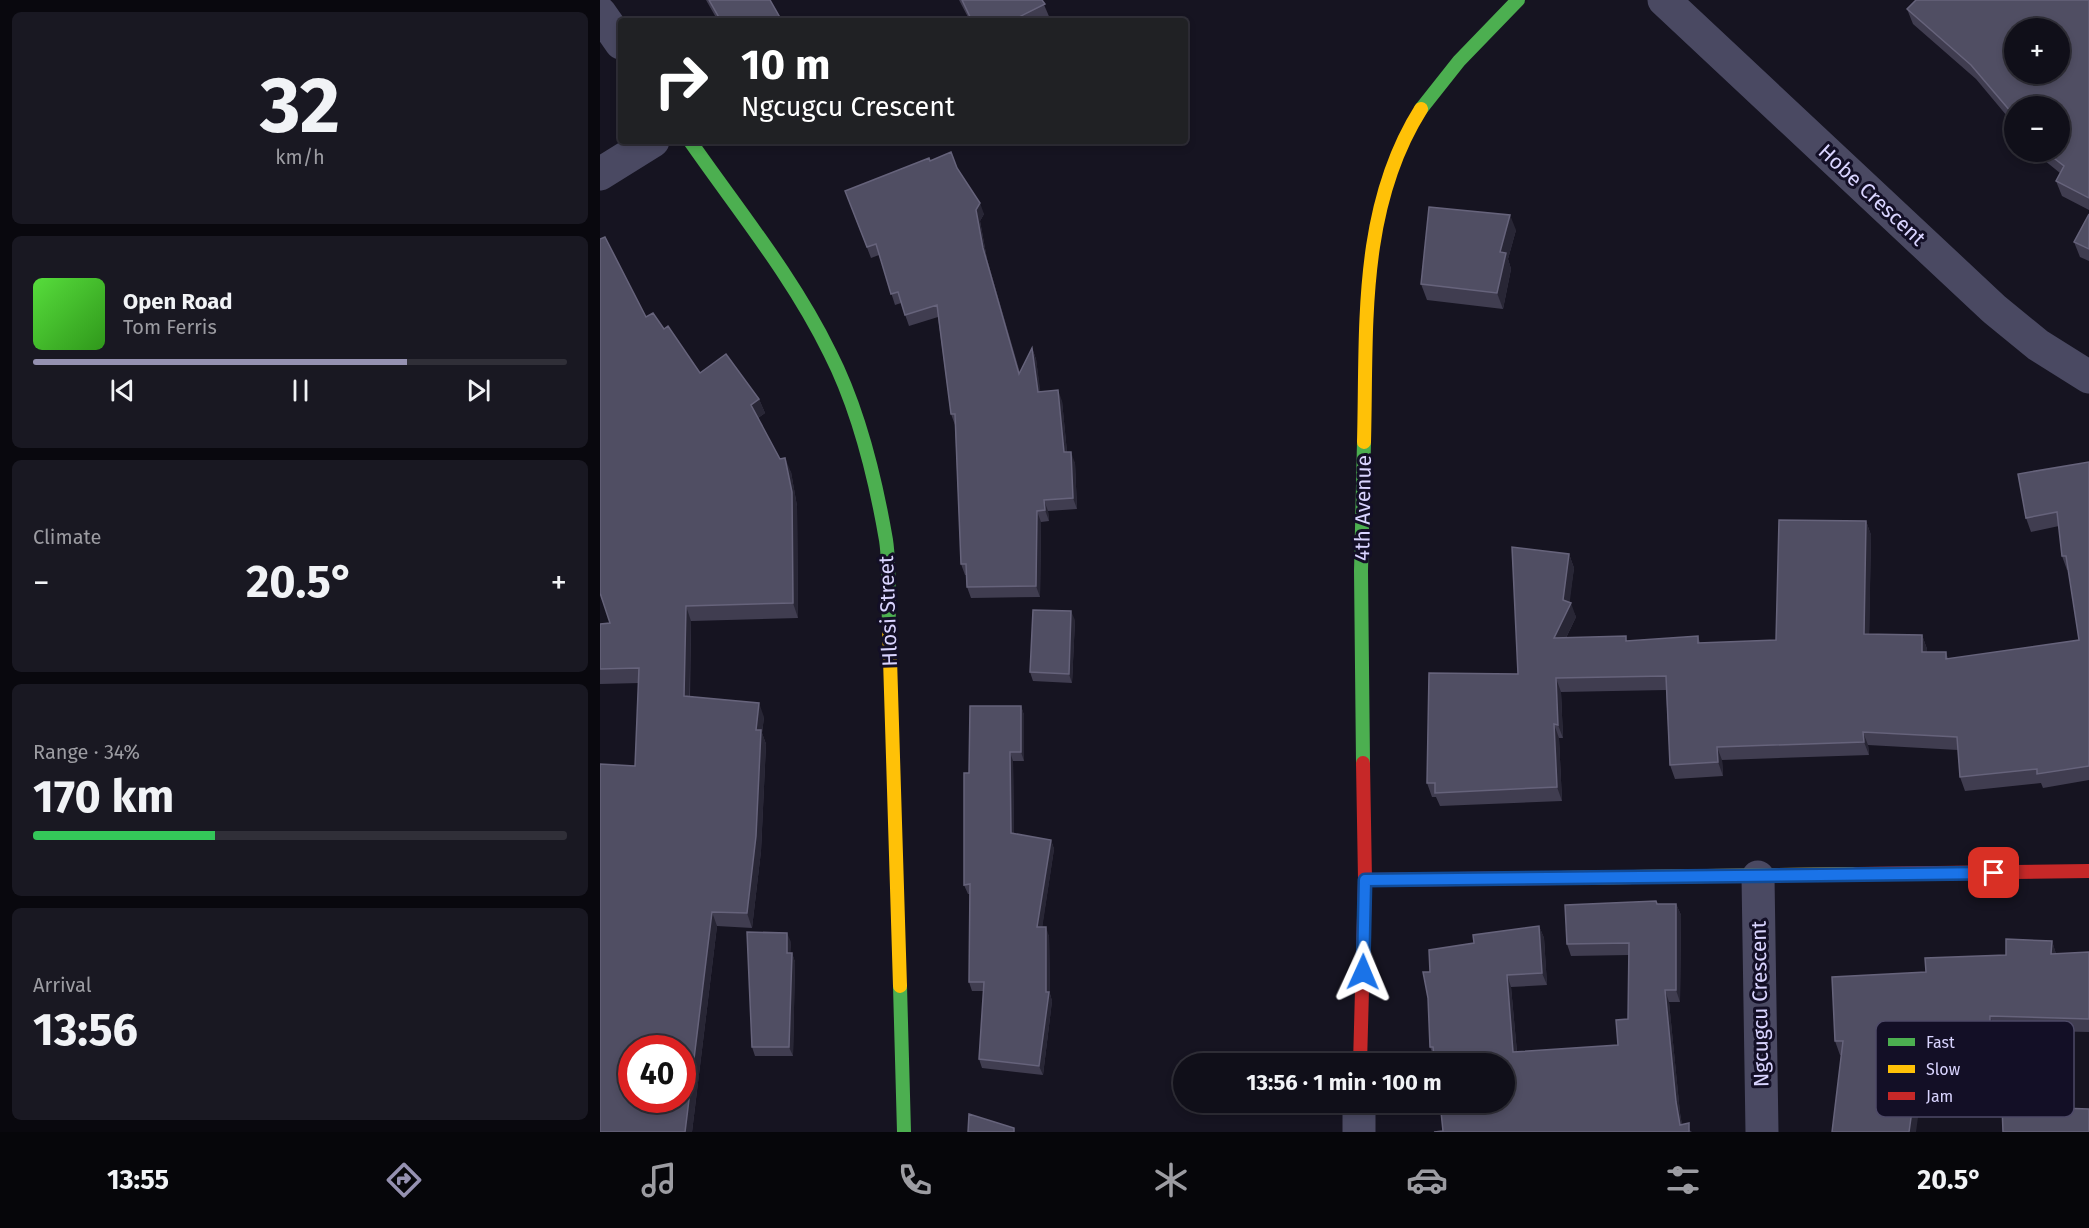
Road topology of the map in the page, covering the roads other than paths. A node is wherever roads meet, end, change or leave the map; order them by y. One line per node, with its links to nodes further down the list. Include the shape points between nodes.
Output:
1 (1518, 0): 11 (street, 4th Avenue, via 1429,97 1404,136 1386,180 1374,232 1369,272 1361,571)
2 (1664, 0): 8 (street, Hobe Crescent, via 1994,309 2038,345)
3 (600, 14): 4 (street)
4 (618, 39)
5 (648, 144): 7 (street)
6 (692, 144): 14 (street, Hlosi Street, via 803,305 844,382 869,455 886,542)
7 (600, 174)
8 (2089, 377)
9 (2089, 871): 10 (street)
10 (1758, 877): 11 (street); 16 (street, Ngcugcu Crescent)
11 (1365, 880): 12 (street, 4th Avenue)
12 (1360, 1053)
13 (1359, 1113): 15 (street)
14 (904, 1132)
15 (1359, 1132)
16 (1762, 1132)

